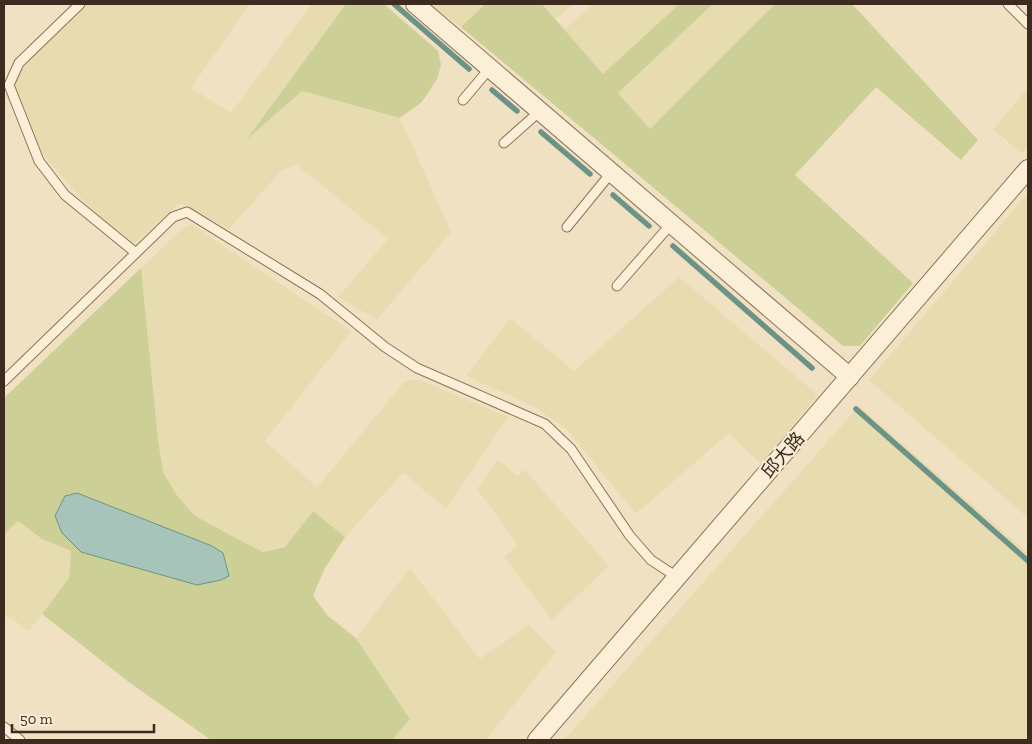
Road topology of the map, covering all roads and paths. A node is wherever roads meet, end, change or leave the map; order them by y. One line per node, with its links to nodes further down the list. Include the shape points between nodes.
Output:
1 (80, 4): 13 (lane, via 19,63 10,85 39,161 65,195)
2 (415, 4): 5 (street)
3 (1008, 4): 4 (lane)
4 (1028, 24)
5 (490, 68): 6 (lane); 7 (street)
6 (463, 100)
7 (540, 111): 8 (lane); 10 (street)
8 (504, 144)
9 (1028, 169): 15 (street, 邱大路)
10 (611, 172): 11 (street); 12 (lane)
11 (671, 224): 14 (lane); 15 (street)
12 (567, 227)
13 (136, 253): 16 (lane); 17 (lane, via 173,217 187,212 320,294 385,347 418,368 545,424 571,450 630,536 651,560)
14 (617, 286)
15 (850, 377): 17 (street, 邱大路)
16 (4, 381)
17 (677, 577): 20 (street, 邱大路)
18 (4, 727): 19 (lane)
19 (20, 740)
20 (537, 740)

